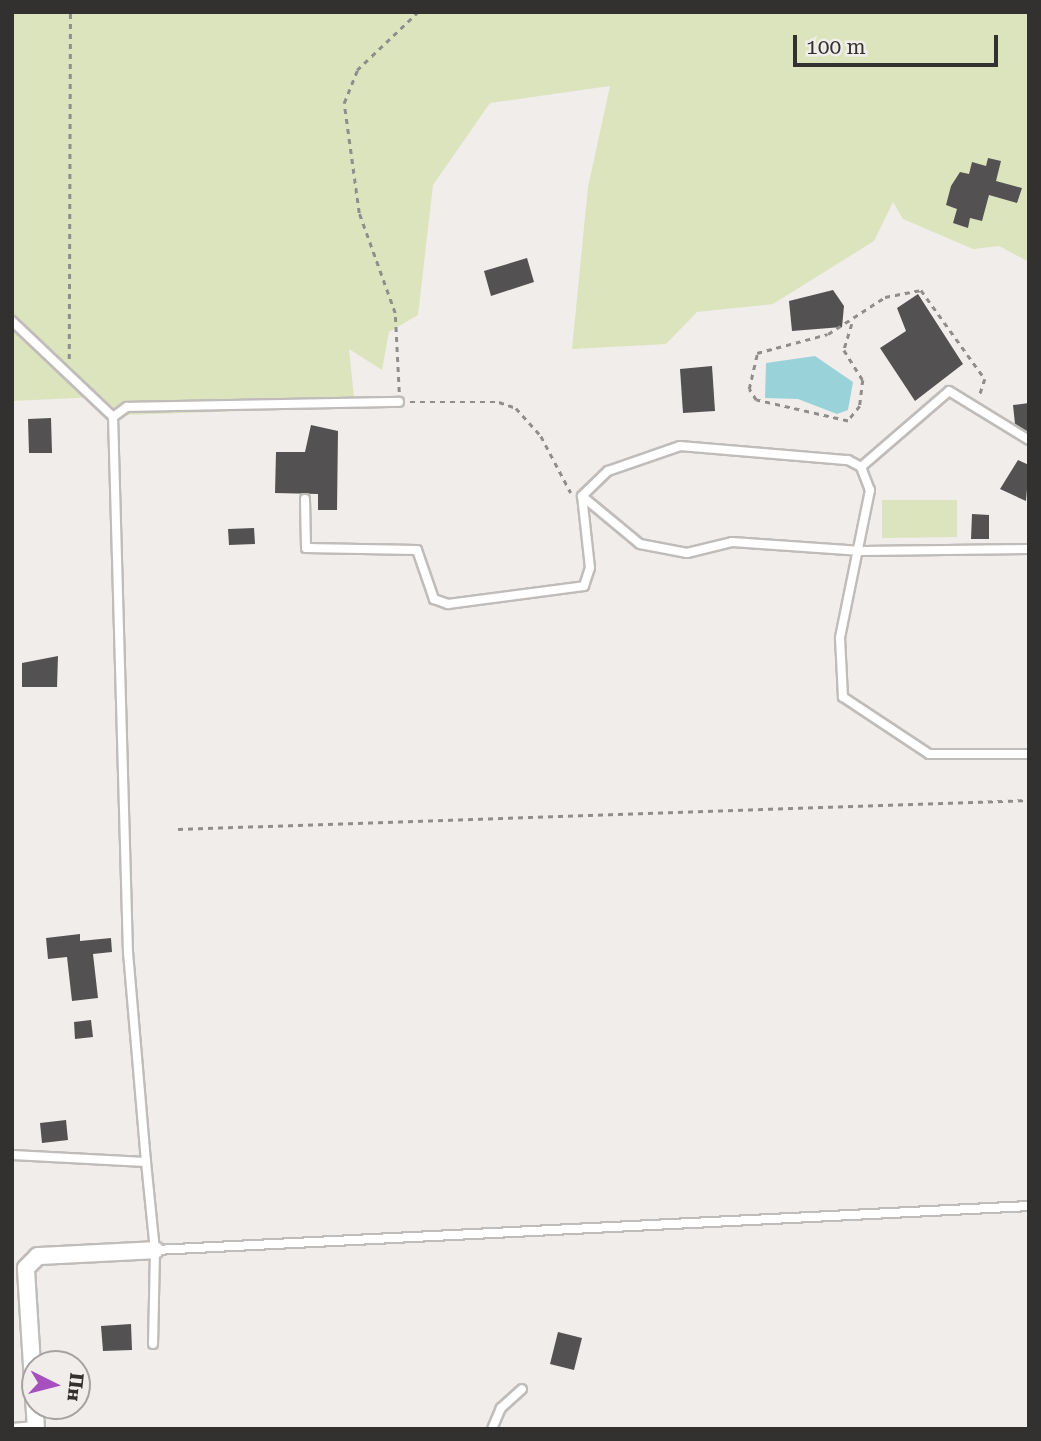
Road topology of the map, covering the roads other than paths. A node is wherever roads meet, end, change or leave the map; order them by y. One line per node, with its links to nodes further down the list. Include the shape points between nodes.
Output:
1 (12, 321): 3 (lane, via 69,381)
2 (399, 402): 3 (lane, via 127,407)
3 (113, 416): 12 (lane, via 128,953)
4 (1029, 440): 5 (lane, via 957,393 943,393)
5 (861, 467): 6 (lane, via 762,449 680,446 608,471); 9 (lane, via 870,489)
6 (582, 496): 7 (lane, via 590,568 584,586 448,604 435,599 417,550 306,548); 9 (lane, via 640,544 687,553 732,542)
7 (305, 499)
8 (1029, 550): 9 (lane)
9 (862, 551): 10 (lane, via 840,638 843,696 929,754)
10 (1029, 754)
11 (12, 1154): 12 (lane)
12 (146, 1162): 14 (lane)
13 (1029, 1206): 14 (lane)
14 (155, 1250): 15 (lane); 17 (street, via 38,1256 26,1268)
15 (153, 1344)
16 (522, 1389): 19 (lane, via 501,1408)
17 (36, 1427): 18 (lane)
18 (12, 1428)
19 (492, 1429)

